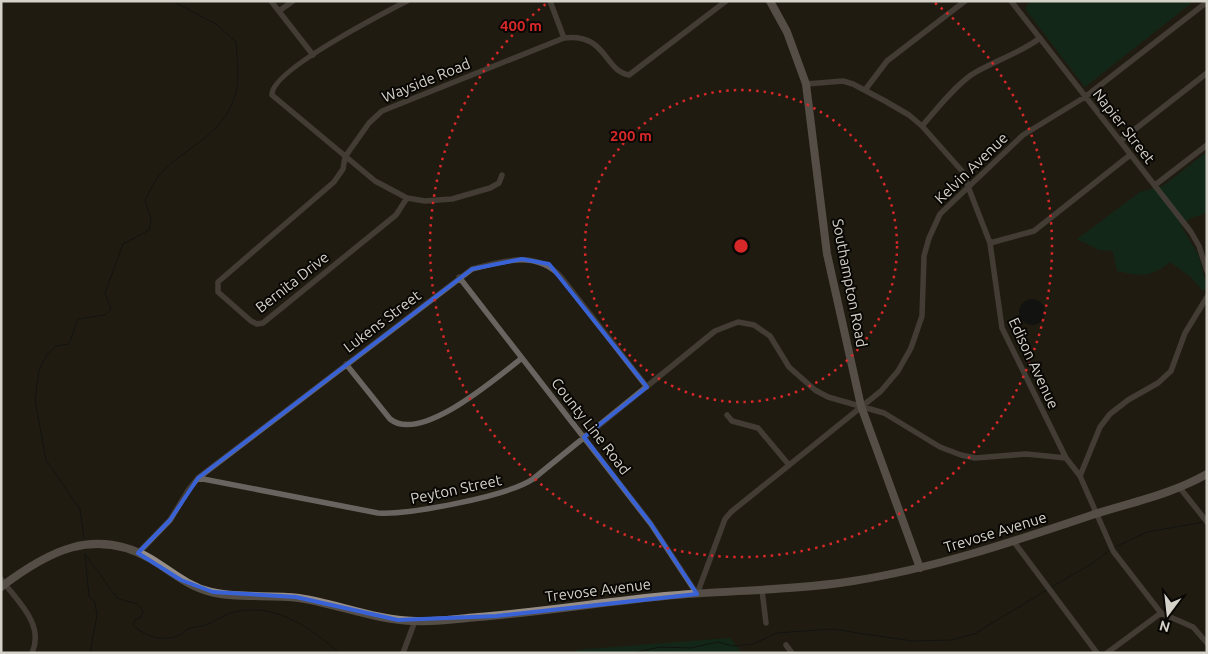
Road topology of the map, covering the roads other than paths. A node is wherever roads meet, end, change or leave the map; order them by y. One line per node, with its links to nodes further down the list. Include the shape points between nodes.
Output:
1 (271, 1): 11 (street)
2 (293, 1): 11 (street)
3 (407, 1): 14 (street, via 344,34)
4 (550, 1): 12 (street)
5 (726, 1): 12 (street, via 629,75 623,73 592,42)
6 (770, 1): 16 (street, Southampton Road, via 787,32)
7 (965, 1): 17 (street, via 887,61)
8 (1022, 1): 10 (street)
9 (1207, 2): 18 (street, Kelvin Avenue)
10 (1013, 4): 13 (street, Napier Street)
11 (279, 10): 14 (street)
12 (564, 38): 23 (street, Wayside Road, via 382,111)
13 (1040, 38): 18 (street, Napier Street); 19 (street, via 958,85)
14 (313, 55): 23 (street, via 275,84 274,98)
15 (1207, 73): 20 (street)
16 (806, 84): 17 (street, Edison Avenue, via 842,81); 36 (street, Southampton Road, via 827,254)
17 (865, 90): 19 (street, Edison Avenue)
18 (1085, 97): 20 (street, Napier Street); 26 (street, Kelvin Avenue, via 1023,135)
19 (922, 126): 26 (street, Edison Avenue, via 962,171)
20 (1120, 141): 22 (street, Napier Street)
21 (1207, 145): 25 (street)
22 (1130, 155): 25 (street, Napier Street); 28 (street, via 1034,231)
23 (346, 158): 27 (street, via 375,181); 29 (street, Wayside Road, via 334,182)
24 (502, 175): 27 (street, via 499,183 490,188 452,199 425,201)
25 (1155, 185): 30 (street, Napier Street, via 1194,237)
26 (968, 186): 28 (street, Edison Avenue); 36 (street, Kelvin Avenue, via 940,214 929,238 924,256 922,316 911,348 898,371)
27 (407, 198): 29 (street, Bernita Drive, via 396,215 263,323 252,321 216,288 218,282)
28 (990, 243): 39 (street, Edison Avenue, via 1002,328)
29 (239, 263)
30 (1207, 271)
31 (459, 277): 33 (street, County Line Road); 34 (street, Lukens Street); 35 (street, Lukens Street, via 472,269 522,259 548,264 561,276)
32 (1207, 296): 42 (street, via 1186,331 1171,371 1110,414 1097,433)
33 (522, 358): 34 (street, via 454,407 408,426 390,419); 38 (street, County Line Road)
34 (346, 364): 43 (street, Lukens Street)
35 (647, 387): 36 (street, Peyton Street, via 715,331 738,322 756,326 770,336 789,367 806,384 828,397); 38 (street, Peyton Street)
36 (861, 406): 39 (street, via 884,413 940,447 961,455 989,458 1026,454); 40 (street, Kelvin Avenue); 49 (street, Southampton Road)
37 (726, 415): 40 (street, via 732,421 758,428)
38 (584, 437): 43 (street, Peyton Street, via 533,479 514,489 393,513 369,512); 52 (street, County Line Road, via 651,524)
39 (1066, 458): 42 (street, Edison Avenue)
40 (789, 465): 52 (street, Kelvin Avenue, via 725,519)
41 (1207, 474): 44 (street, Trevose Avenue)
42 (1080, 476): 45 (street, Edison Avenue)
43 (198, 478): 48 (street, Lukens Street, via 170,520)
44 (1180, 488): 45 (street, Trevose Avenue); 46 (street)
45 (1096, 514): 47 (street, Trevose Avenue); 53 (street, Edison Avenue, via 1109,545)
46 (1207, 522)
47 (1014, 542): 49 (street, Trevose Avenue); 61 (street)
48 (138, 553): 50 (street, Trevose Avenue, via 106,545 79,546 45,556); 54 (street, Trevose Avenue, via 181,580 213,592 296,598 375,617)
49 (920, 568): 51 (street, Trevose Avenue, via 850,582)
50 (2, 584): 58 (street, via 32,620 36,640)
51 (762, 590): 52 (street, Trevose Avenue); 55 (street)
52 (697, 594): 54 (street, Trevose Avenue, via 496,616)
53 (1161, 613): 56 (street, via 1193,626); 62 (street)
54 (415, 621): 59 (street)
55 (766, 624)
56 (1207, 643)
57 (786, 645): 60 (street)
58 (32, 653)
59 (403, 653)
60 (792, 653)
61 (1097, 653)
62 (1107, 653)

